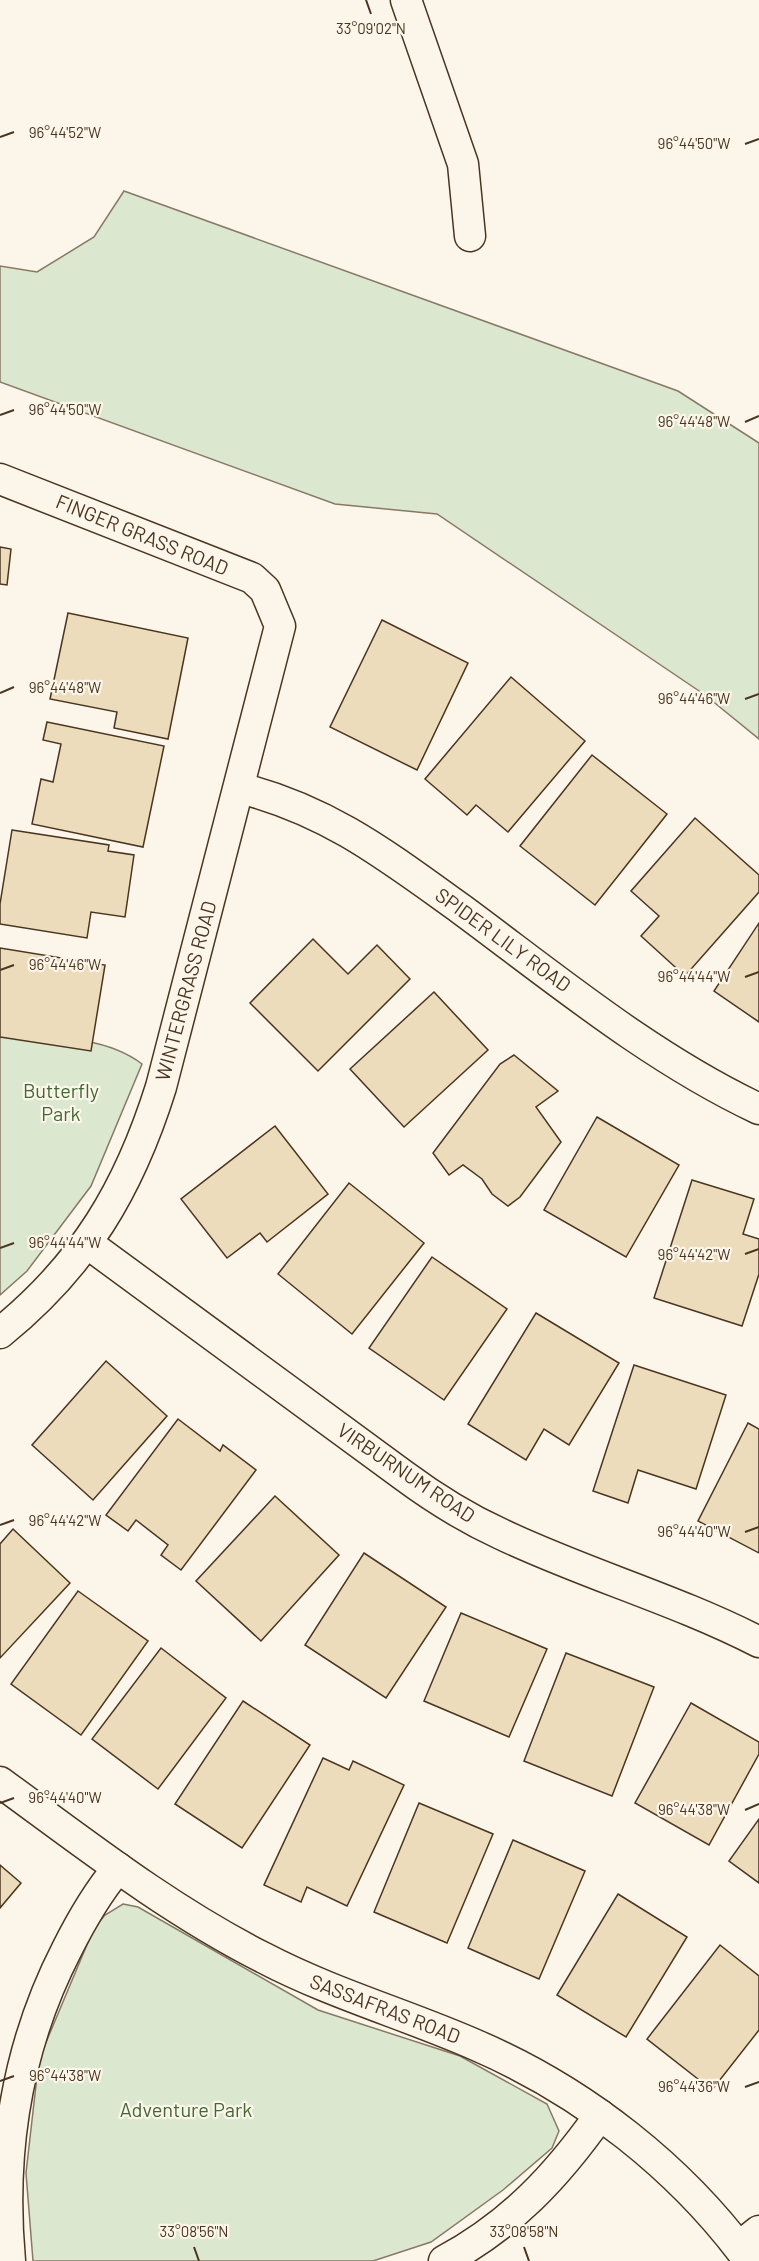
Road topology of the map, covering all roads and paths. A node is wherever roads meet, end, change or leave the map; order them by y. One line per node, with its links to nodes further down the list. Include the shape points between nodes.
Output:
1 (406, 0): 2 (street, via 463,164)
2 (470, 236)
3 (0, 479): 4 (street, FINGER GRASS ROAD, via 252,578 265,590)
4 (272, 605): 5 (street, WINTERGRASS ROAD, via 280,626)
5 (240, 788): 6 (street, SPIDER LILY ROAD, via 317,815 378,849 657,1052); 7 (street, WINTERGRASS ROAD, via 147,1132 124,1184)
6 (759, 1109)
7 (87, 1244): 8 (street, WINTERGRASS ROAD, via 50,1288); 9 (street, VIRBURNUM ROAD, via 445,1504 502,1535 683,1607)
8 (0, 1333)
9 (759, 1642)
10 (0, 1782): 11 (street, SASSAFRAS ROAD)
11 (118, 1868): 12 (street, SASSAFRAS ROAD, via 205,1926 264,1959 480,2047 546,2080); 14 (street, via 89,1909 52,1978 25,2054 16,2089 7,2166)
12 (600, 2115): 13 (street, SASSAFRAS ROAD, via 674,2176); 15 (street, via 567,2161 530,2200 489,2234)
13 (749, 2246)
14 (10, 2261)
15 (444, 2261)

